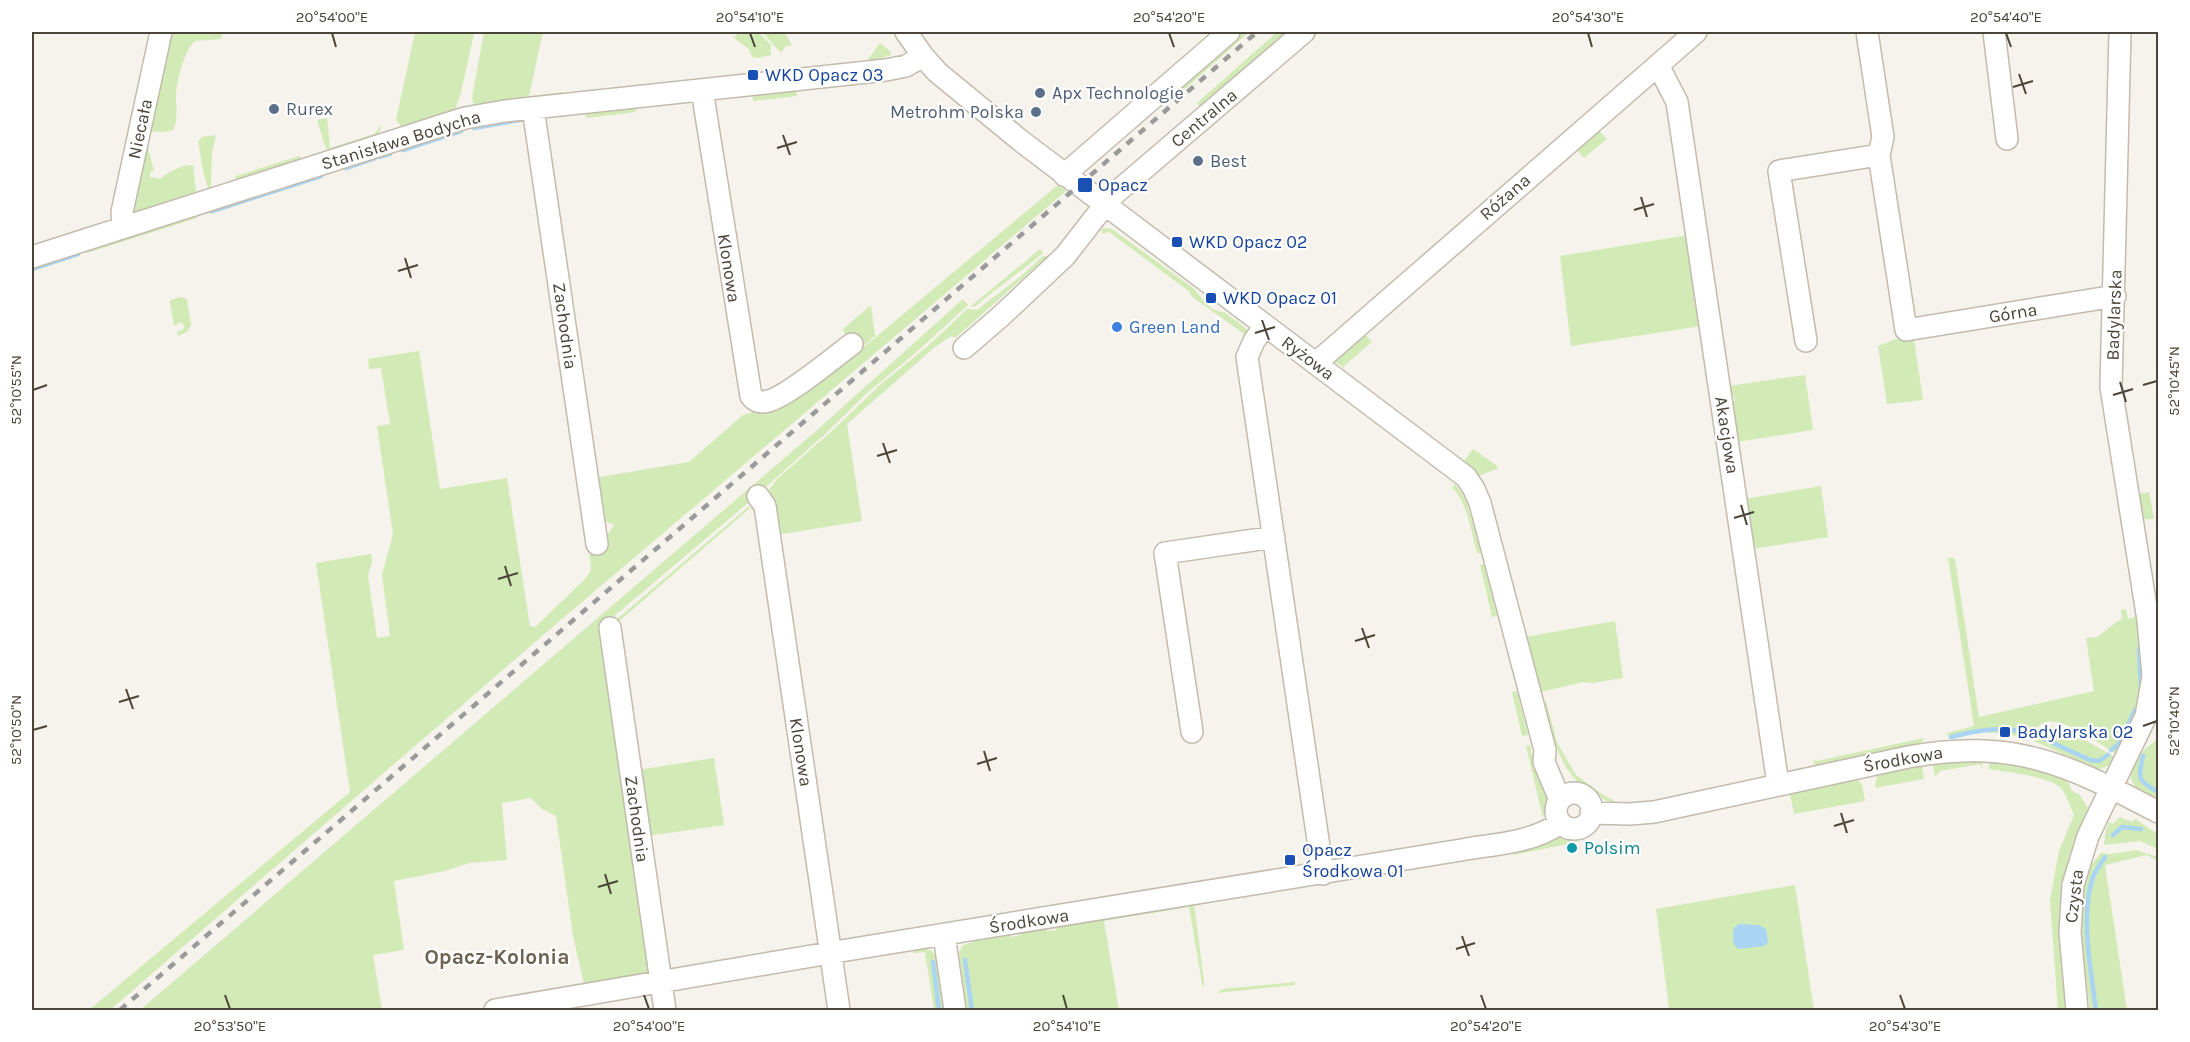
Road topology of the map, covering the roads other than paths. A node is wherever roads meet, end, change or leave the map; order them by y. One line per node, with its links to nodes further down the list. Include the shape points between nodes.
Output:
1 (161, 32): 21 (street, Niecała, via 122,212)
2 (906, 32): 9 (street, Ryżowa)
3 (1229, 32): 16 (street)
4 (1304, 32): 20 (street, Centralna)
5 (1696, 32): 10 (street, Różana)
6 (1867, 32): 17 (street, via 1883,137)
7 (1994, 32): 15 (street)
8 (2120, 32): 23 (street, Badylarska)
9 (923, 56): 13 (street, Stanisława Bodycha, via 906,66 886,70); 18 (street, Ryżowa, via 949,83)
10 (1658, 65): 11 (street, Różana); 12 (street, Akacjowa)
11 (1632, 87): 12 (street, via 1650,84); 28 (street, Różana)
12 (1669, 88): 35 (street, Akacjowa, via 1677,102)
13 (702, 90): 14 (street, Stanisława Bodycha); 26 (street, Klonowa, via 750,396 761,402 785,394)
14 (533, 108): 21 (street, Stanisława Bodycha, via 454,121); 31 (street, Zachodnia)
15 (2007, 139)
16 (1090, 153): 18 (street); 19 (street)
17 (1879, 155): 23 (street, Górna, via 1906,330); 25 (street, via 1779,171)
18 (1046, 162): 19 (street, Ryżowa)
19 (1064, 175): 20 (street, Ryżowa)
20 (1104, 206): 24 (street, Ryżowa); 27 (street, Centralna, via 1065,256)
21 (123, 227): 22 (street, Stanisława Bodycha)
22 (32, 258)
23 (2115, 296): 33 (street, Badylarska, via 2112,396 2151,643)
24 (1265, 326): 28 (street, Ryżowa); 30 (street, via 1247,357)
25 (1806, 341)
26 (852, 344)
27 (964, 348)
28 (1316, 363): 37 (street, Ryżowa, via 1460,471 1474,489 1545,750 1557,765)
29 (758, 496): 43 (street, Klonowa, via 765,506)
30 (1274, 537): 34 (street, via 1165,553); 41 (street)
31 (597, 544)
32 (609, 628): 44 (street, Zachodnia)
33 (2154, 704): 36 (street)
34 (1192, 732)
35 (1778, 784): 36 (street, Środkowa, via 1925,754 1979,750 2037,758); 39 (street, Środkowa, via 1654,812)
36 (2111, 788): 38 (street, Środkowa); 49 (street, Czysta, via 2082,850 2073,885 2070,932)
37 (1566, 797): 39 (street, via 1587,799); 40 (street, via 1556,809)
38 (2158, 812)
39 (1591, 813): 40 (street, via 1580,828 1569,829)
40 (1560, 823): 41 (street, Środkowa, via 1527,838)
41 (1323, 874): 42 (street, Środkowa)
42 (944, 935): 43 (street, Środkowa); 48 (street)
43 (831, 953): 44 (street, Środkowa); 47 (street, Klonowa)
44 (661, 982): 45 (street, Środkowa); 46 (street, Zachodnia)
45 (495, 1011)
46 (665, 1011)
47 (839, 1011)
48 (955, 1011)
49 (2077, 1011)

